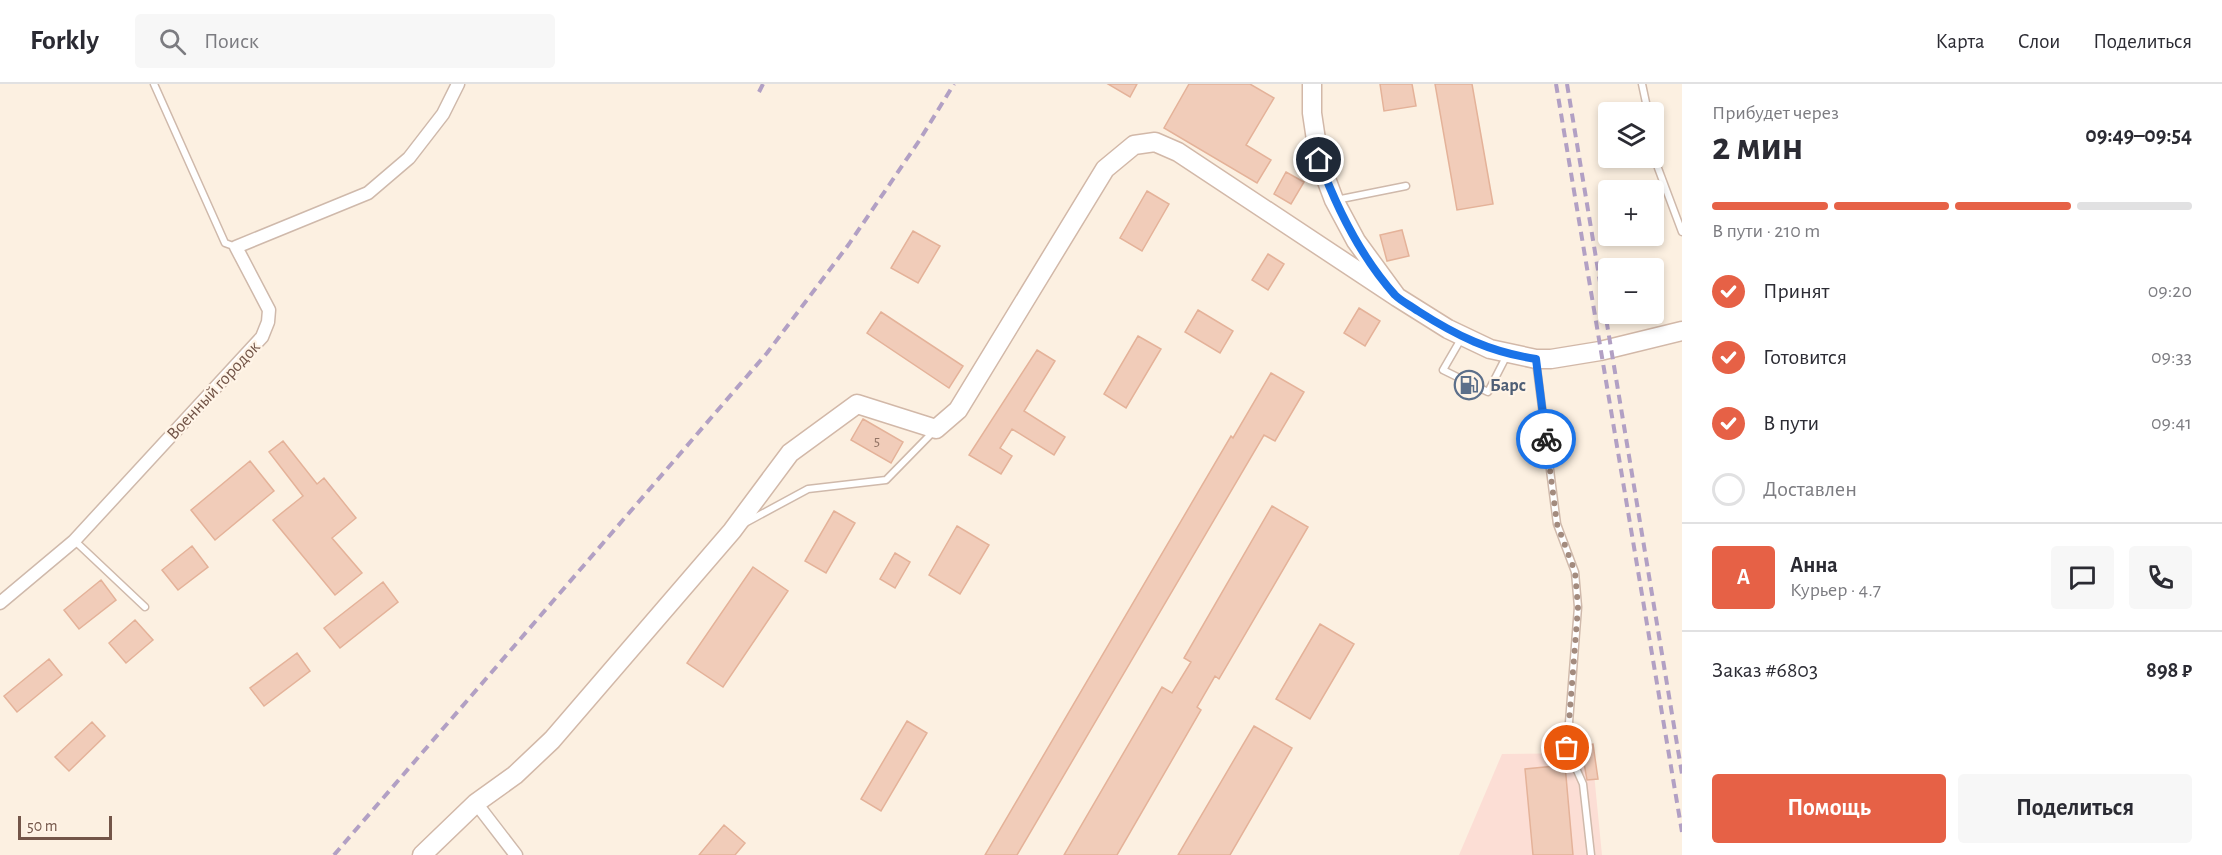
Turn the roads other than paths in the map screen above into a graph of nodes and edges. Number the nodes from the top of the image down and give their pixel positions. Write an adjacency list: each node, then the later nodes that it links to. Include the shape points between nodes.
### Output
1 (154, 84): 11 (lane, via 225,243)
2 (458, 84): 11 (street, via 443,114 409,158 368,194)
3 (1312, 84): 8 (street, via 1319,160)
4 (1642, 84): 5 (lane)
5 (1646, 102)
6 (1658, 168): 9 (lane)
7 (1406, 186): 8 (lane)
8 (1334, 200): 12 (street, via 1356,241)
9 (1680, 220): 10 (lane)
10 (1682, 232)
11 (236, 247): 19 (street, Военный городок, via 269,310 262,337)
12 (1397, 297): 14 (street); 17 (street, via 1178,152 1155,142 1134,145 1105,169 958,410)
13 (1682, 331): 16 (street, via 1611,348)
14 (1463, 336): 15 (street); 15 (lane, via 1443,370 1488,392)
15 (1508, 355): 16 (street)
16 (1536, 359): 25 (lane, via 1557,524 1575,572 1578,607 1567,748 1583,784)
17 (936, 429): 18 (lane, via 886,480 808,489); 18 (street, via 857,404 790,453)
18 (732, 531): 22 (street, via 552,740 515,776)
19 (74, 541): 20 (street, Военный городок); 21 (lane)
20 (0, 603)
21 (145, 607)
22 (476, 803): 23 (street); 24 (street)
23 (422, 855)
24 (516, 855)
25 (1591, 855)

